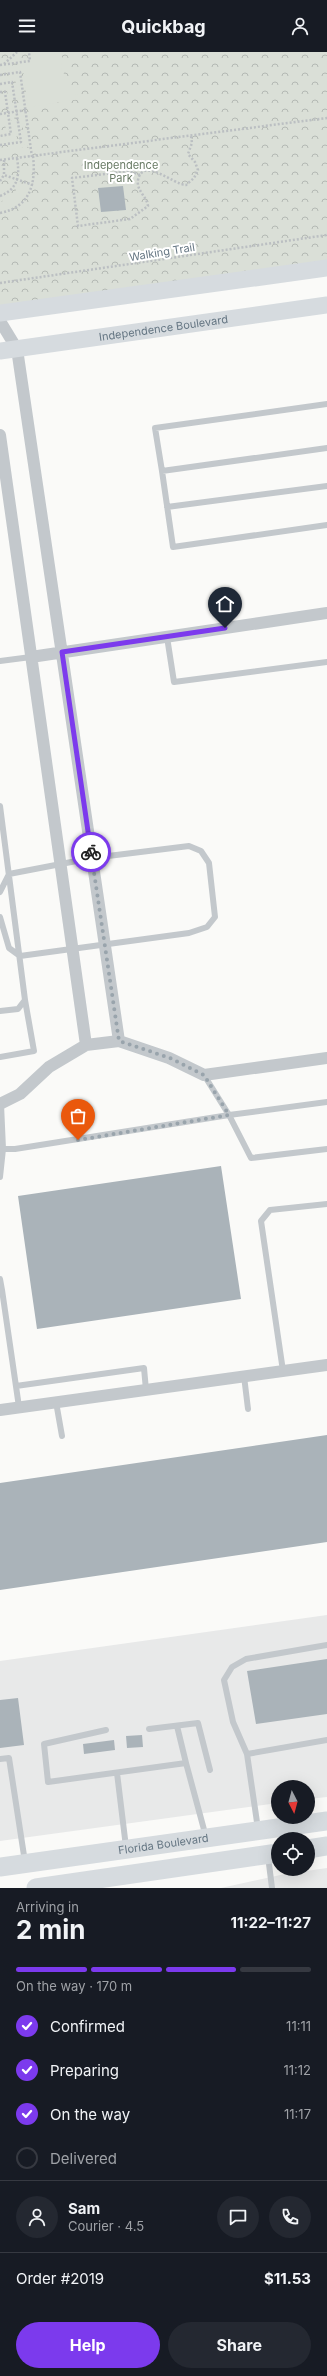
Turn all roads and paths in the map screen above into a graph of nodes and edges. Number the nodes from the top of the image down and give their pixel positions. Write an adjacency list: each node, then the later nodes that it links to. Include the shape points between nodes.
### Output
1 (17, 52): 3 (path)
2 (29, 52): 3 (path, via 30,61)
3 (1, 65)
4 (0, 75): 7 (path, via 20,72)
5 (0, 84): 8 (path, via 12,82)
6 (0, 92): 9 (path, via 5,92)
7 (26, 110): 8 (path); 15 (path)
8 (16, 111): 9 (path); 14 (path, via 21,142)
9 (8, 112): 10 (path); 12 (path, via 11,134)
10 (0, 114)
11 (327, 118): 13 (path)
12 (0, 136)
13 (191, 136): 15 (path); 19 (path, via 192,143 188,154 198,170 186,185 179,185 157,171 147,170)
14 (0, 145)
15 (32, 156): 16 (path); 22 (path, via 35,174)
16 (17, 158): 17 (path); 20 (path)
17 (2, 160): 18 (path)
18 (4, 175): 20 (path); 21 (path)
19 (140, 175): 19 (path, via 139,188 148,206 135,217 78,226 72,178 129,171)
20 (18, 180): 22 (path); 23 (path, via 10,191)
21 (0, 181)
22 (33, 185): 24 (path, via 28,196 19,205)
23 (0, 196)
24 (0, 213)
25 (327, 235): 27 (path, Walking Trail)
26 (327, 268): 29 (main road)
27 (0, 284)
28 (327, 305): 31 (main road, Independence Boulevard)
29 (0, 313)
30 (0, 320): 31 (street)
31 (17, 349): 32 (main road, Independence Boulevard); 42 (street)
32 (0, 352)
33 (327, 404): 36 (lane, via 155,428)
34 (0, 435): 43 (street)
35 (327, 448): 36 (lane)
36 (162, 471): 38 (lane)
37 (327, 486): 38 (lane)
38 (167, 507): 39 (lane, via 172,547)
39 (327, 525)
40 (327, 613): 41 (street)
41 (166, 636): 42 (street); 45 (lane, via 174,682)
42 (62, 652): 43 (street); 47 (street)
43 (31, 657): 44 (lane); 48 (street)
44 (0, 661)
45 (327, 662)
46 (0, 806): 49 (lane)
47 (92, 858): 48 (lane); 52 (street); 52 (lane, via 189,846 201,851 209,863 215,917 207,927 189,933)
48 (61, 864): 49 (lane); 53 (street)
49 (9, 874): 50 (lane); 54 (lane)
50 (0, 892)
51 (0, 917): 54 (lane, via 9,948)
52 (105, 944): 53 (lane); 57 (street)
53 (73, 950): 54 (lane); 58 (street)
54 (20, 956): 55 (lane)
55 (26, 1000): 56 (lane, via 18,1009); 59 (lane, via 34,1051)
56 (0, 1012)
57 (119, 1041): 58 (street); 61 (street, via 170,1058)
58 (86, 1045): 63 (street, via 49,1067 20,1094)
59 (0, 1057)
60 (327, 1058): 61 (street)
61 (204, 1075): 64 (lane)
62 (327, 1102): 64 (lane)
63 (0, 1104): 66 (lane)
64 (229, 1115): 65 (lane, via 251,1158); 66 (lane)
65 (327, 1148)
66 (2, 1149): 67 (lane)
67 (0, 1177)
68 (327, 1204): 72 (lane, via 270,1210 260,1221)
69 (0, 1279): 70 (lane)
70 (1, 1290): 74 (lane)
71 (327, 1365): 72 (street)
72 (283, 1371): 73 (street)
73 (244, 1376): 75 (street); 78 (lane)
74 (16, 1386): 75 (lane, via 144,1368); 77 (lane)
75 (146, 1390): 76 (street)
76 (56, 1402): 77 (street); 80 (lane)
77 (19, 1407): 79 (street)
78 (248, 1409)
79 (0, 1410)
80 (62, 1436)
81 (327, 1645): 86 (lane, via 246,1659 232,1667 224,1680 233,1722)
82 (177, 1726): 83 (lane); 88 (lane); 89 (lane, via 198,1723)
83 (149, 1729)
84 (106, 1730): 90 (lane, via 44,1744 48,1782)
85 (327, 1740): 86 (lane)
86 (247, 1754): 92 (lane)
87 (0, 1759): 99 (lane, via 9,1758)
88 (186, 1763): 90 (lane); 94 (lane)
89 (210, 1770)
90 (117, 1773): 97 (lane)
91 (327, 1821): 92 (main road, Florida Boulevard)
92 (258, 1831): 93 (main road, Florida Boulevard)
93 (234, 1834): 94 (main road, Florida Boulevard); 102 (main road, via 214,1848 148,1859 133,1865)
94 (206, 1838): 97 (main road, Florida Boulevard)
95 (327, 1846): 96 (main road)
96 (315, 1848)
97 (127, 1849): 99 (main road, Florida Boulevard)
98 (271, 1854): 102 (main road)
99 (25, 1863): 100 (main road, Florida Boulevard)
100 (0, 1867)
101 (272, 1876): 104 (lane)
102 (121, 1879): 103 (main road)
103 (36, 1888)
104 (272, 1888)

